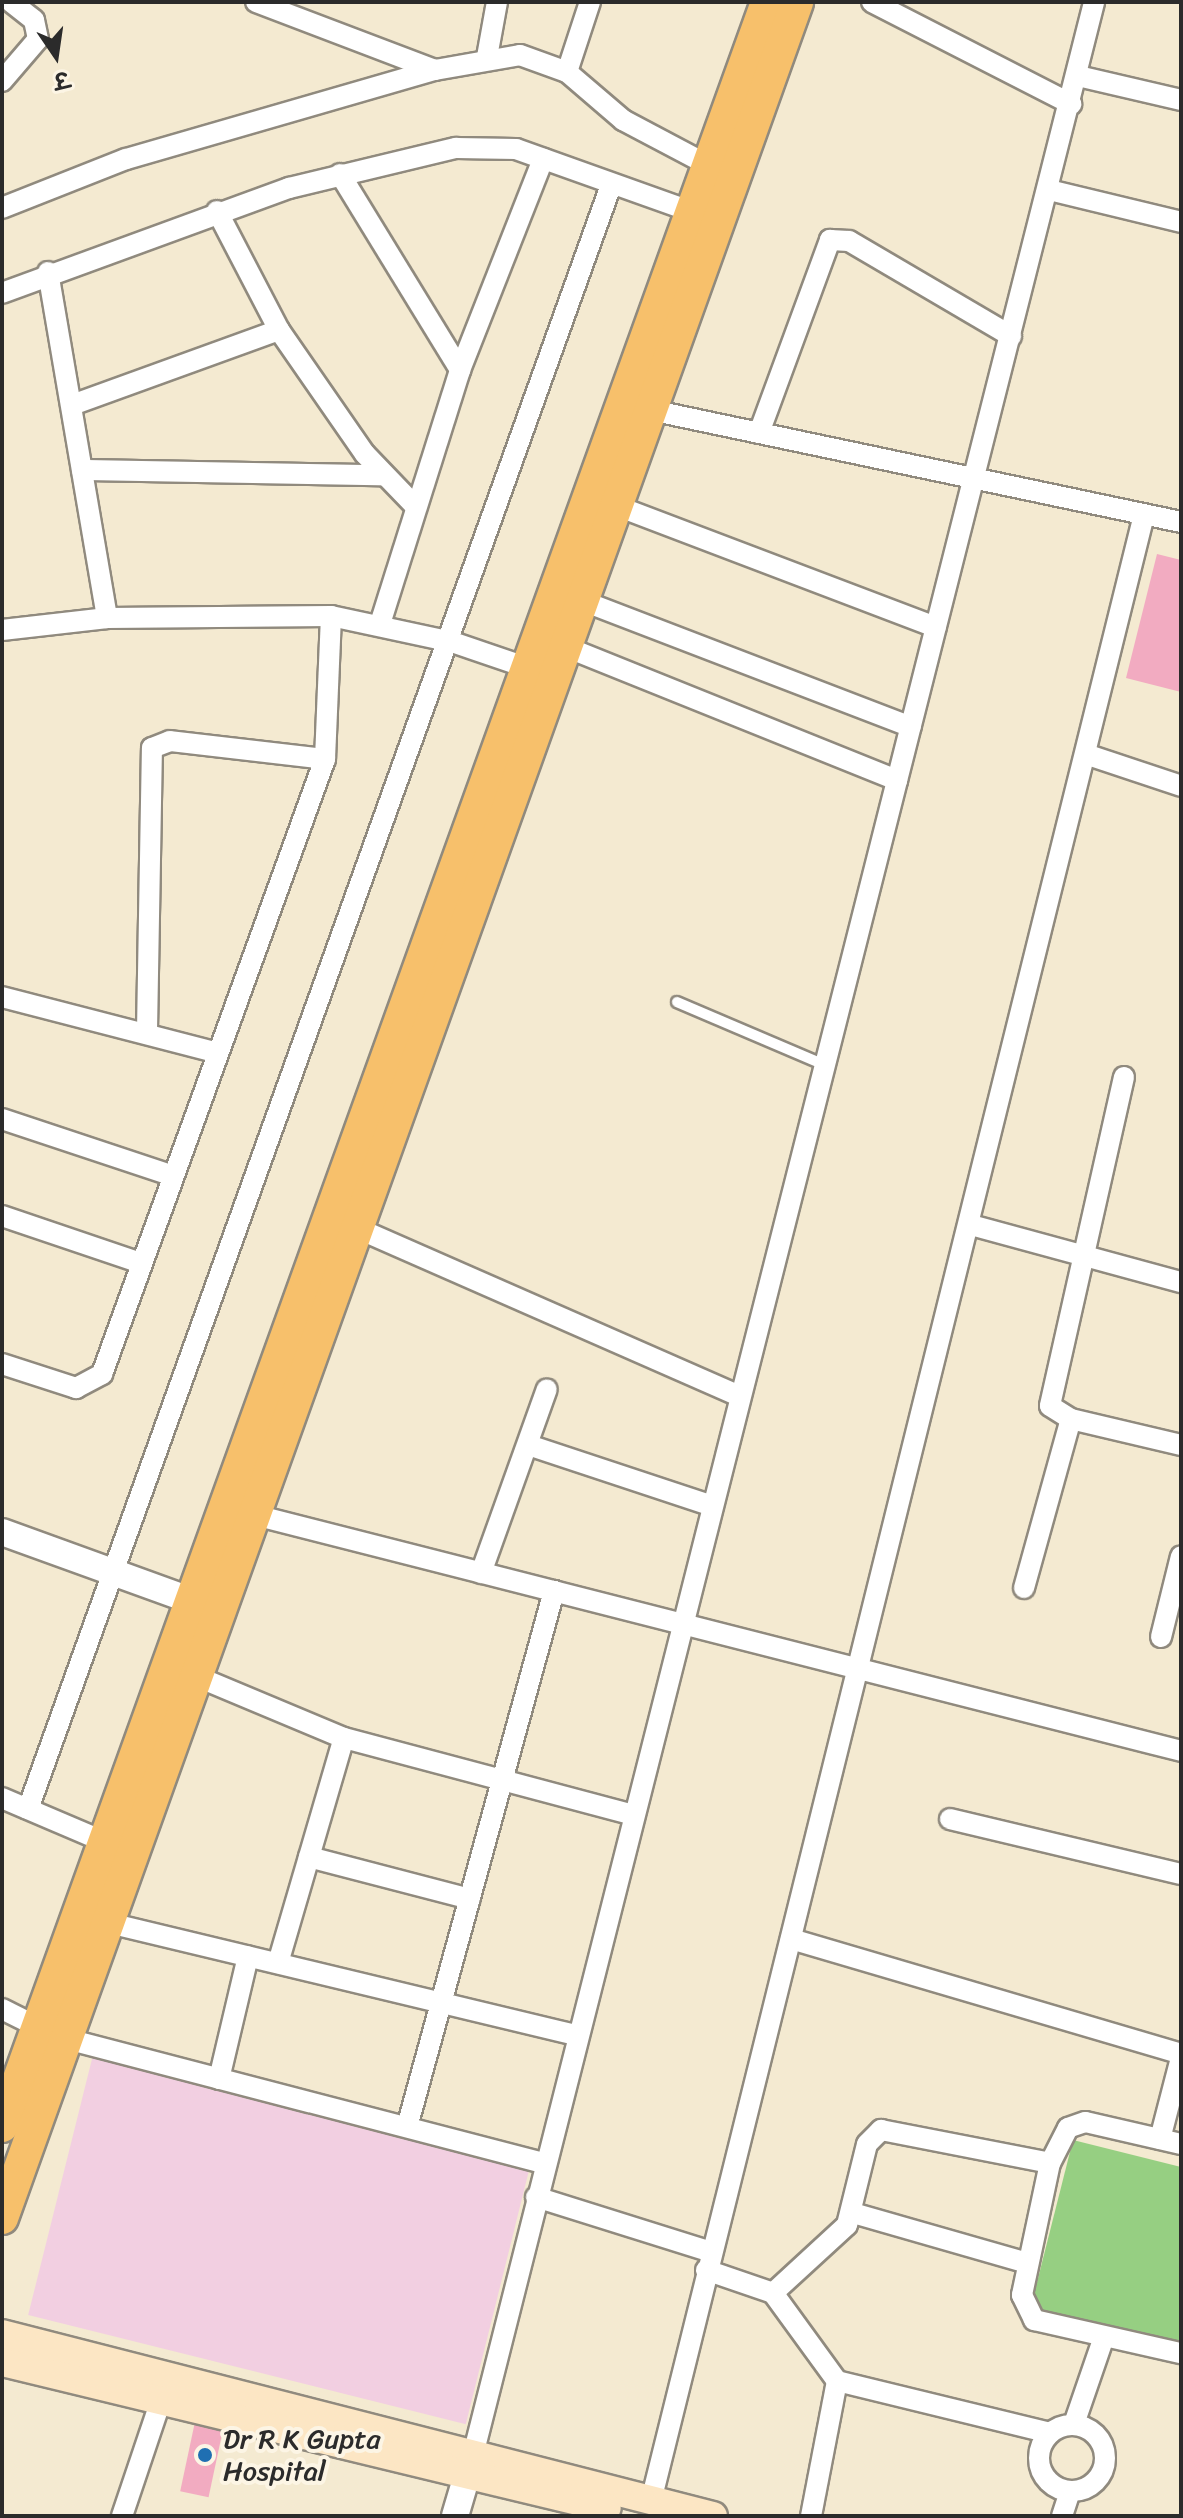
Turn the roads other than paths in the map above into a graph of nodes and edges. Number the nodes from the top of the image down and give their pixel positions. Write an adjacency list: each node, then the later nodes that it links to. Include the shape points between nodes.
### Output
1 (11, 2): 13 (street, via 34,20 38,39)
2 (256, 2): 10 (street)
3 (497, 2): 9 (street)
4 (590, 2): 11 (street)
5 (767, 2): 17 (main road)
6 (797, 2): 31 (main road)
7 (872, 2): 15 (street)
8 (1087, 5): 12 (street)
9 (487, 57): 10 (street); 11 (street, via 543,59)
10 (435, 70): 21 (street, via 126,159)
11 (567, 72): 17 (street, via 623,120)
12 (1078, 76): 14 (street); 15 (street)
13 (2, 81)
14 (1181, 100)
15 (1071, 104): 20 (street)
16 (543, 159): 18 (street, via 488,146); 19 (street); 29 (street)
17 (710, 166): 23 (main road)
18 (340, 174): 22 (street); 29 (street)
19 (610, 188): 23 (street); 46 (street)
20 (1049, 190): 24 (street); 28 (street)
21 (2, 208)
22 (217, 211): 25 (street); 27 (street)
23 (693, 212): 31 (main road)
24 (1181, 222)
25 (48, 272): 26 (street); 30 (street)
26 (2, 293)
27 (279, 330): 30 (street); 34 (street)
28 (1011, 336): 32 (street, via 849,241 830,240); 35 (street)
29 (460, 370): 36 (street)
30 (72, 405): 33 (street)
31 (638, 408): 32 (street); 37 (main road); 47 (main road)
32 (759, 433): 35 (street)
33 (82, 470): 34 (street); 42 (street)
34 (382, 475): 36 (street)
35 (976, 483): 38 (street); 44 (street)
36 (414, 505): 43 (street)
37 (617, 506): 40 (main road); 44 (street)
38 (1144, 515): 39 (street); 49 (street)
39 (1181, 522)
40 (583, 601): 47 (main road); 48 (street)
41 (331, 616): 42 (street); 43 (street); 50 (street)
42 (107, 618): 45 (street)
43 (380, 624): 46 (street)
44 (936, 627): 48 (street)
45 (2, 630)
46 (452, 642): 47 (street); 77 (street)
47 (551, 664): 51 (street); 63 (main road); 74 (main road)
48 (911, 727): 51 (street)
49 (1088, 755): 52 (street); 62 (street)
50 (325, 759): 55 (street, via 170,741 152,748); 56 (street)
51 (897, 780): 57 (street)
52 (1181, 786)
53 (2, 997): 55 (street)
54 (677, 1002): 57 (lane)
55 (147, 1031): 56 (street)
56 (218, 1053): 60 (street)
57 (825, 1065): 69 (street)
58 (1124, 1077): 64 (street)
59 (2, 1119): 60 (street)
60 (173, 1176): 65 (street)
61 (2, 1216): 65 (street)
62 (971, 1225): 64 (street); 84 (street)
63 (359, 1229): 69 (street); 74 (main road)
64 (1084, 1257): 66 (street); 70 (street, via 1051,1396 1058,1415)
65 (141, 1263): 67 (street, via 96,1383 76,1388)
66 (1181, 1282)
67 (2, 1364)
68 (547, 1389): 71 (street)
69 (740, 1396): 73 (street)
70 (1071, 1419): 72 (street); 79 (street)
71 (528, 1445): 73 (street); 78 (street)
72 (1181, 1445)
73 (712, 1506): 82 (street)
74 (242, 1511): 78 (street); 81 (main road)
75 (2, 1532): 77 (street)
76 (1181, 1556): 83 (street)
77 (116, 1573): 81 (street); 90 (street)
78 (481, 1573): 80 (street)
79 (1024, 1588)
80 (554, 1591): 82 (street); 88 (street)
81 (207, 1606): 85 (main road); 93 (main road)
82 (682, 1623): 84 (street); 91 (street)
83 (1161, 1637)
84 (861, 1669): 87 (street); 98 (street)
85 (198, 1677): 86 (street); 93 (main road)
86 (344, 1738): 88 (street); 94 (street)
87 (1181, 1751)
88 (502, 1780): 91 (street); 96 (street)
89 (2, 1798): 90 (street)
90 (28, 1809): 93 (street)
91 (633, 1815): 104 (street)
92 (950, 1819): 95 (street)
93 (121, 1847): 97 (main road); 103 (main road)
94 (309, 1857): 96 (street); 100 (street)
95 (1181, 1874)
96 (470, 1899): 101 (street)
97 (109, 1923): 99 (street); 103 (main road)
98 (791, 1939): 105 (street); 116 (street)
99 (248, 1956): 100 (street); 106 (street)
100 (278, 1963): 101 (street)
101 (441, 2003): 104 (street); 108 (street)
102 (2, 2009): 103 (street)
103 (53, 2033): 106 (street); 107 (main road); 115 (main road)
104 (577, 2035): 111 (street)
105 (1181, 2056): 109 (street)
106 (219, 2079): 108 (street)
107 (2, 2126)
108 (407, 2127): 111 (street)
109 (1160, 2139): 110 (street); 112 (street, via 1076,2124)
110 (1181, 2144)
111 (544, 2163): 113 (street)
112 (1050, 2163): 114 (street, via 881,2130 867,2144); 117 (street)
113 (536, 2197): 116 (street); 127 (street)
114 (853, 2213): 117 (street); 118 (street)
115 (2, 2218)
116 (708, 2261): 118 (street); 129 (street)
117 (1027, 2263): 120 (street, via 1022,2295 1034,2320)
118 (773, 2293): 123 (street)
119 (2, 2334): 127 (main road)
120 (1103, 2340): 121 (street); 125 (street)
121 (1181, 2353)
122 (2, 2362): 124 (main road)
123 (837, 2381): 126 (street); 133 (street)
124 (161, 2400): 127 (main road); 130 (street)
125 (1074, 2424): 126 (street); 128 (street, via 1097,2436 1106,2460 1094,2483)
126 (1050, 2433): 128 (street, via 1040,2469)
127 (471, 2461): 129 (main road); 131 (street)
128 (1070, 2492): 134 (street)
129 (643, 2508): 132 (main road)
130 (122, 2516)
131 (455, 2516)
132 (713, 2516)
133 (811, 2516)
134 (1062, 2516)

